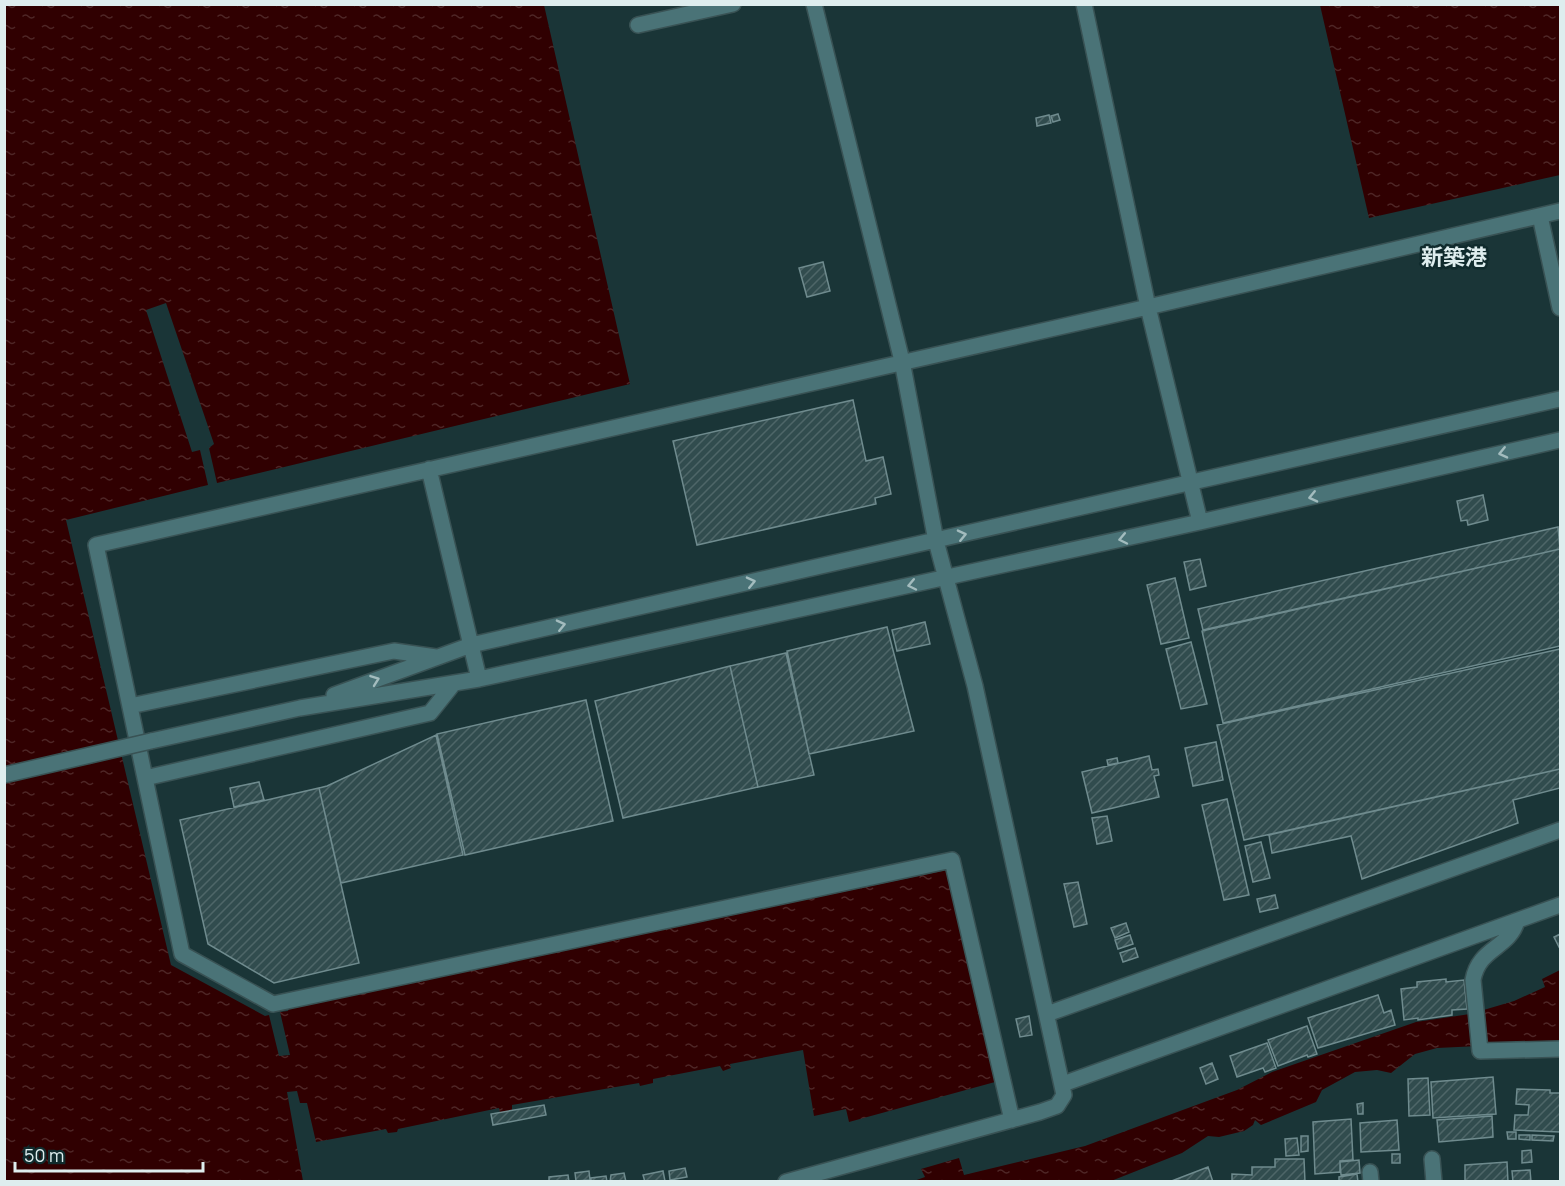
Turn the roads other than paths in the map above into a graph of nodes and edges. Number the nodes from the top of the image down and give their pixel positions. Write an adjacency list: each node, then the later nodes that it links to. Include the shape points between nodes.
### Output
1 (733, 4): 4 (street)
2 (813, 4): 9 (street)
3 (1084, 4): 7 (street)
4 (639, 26)
5 (1560, 211): 6 (street)
6 (1540, 216): 7 (street); 8 (street)
7 (1148, 307): 9 (street); 13 (street)
8 (1560, 308)
9 (902, 362): 12 (street); 15 (street)
10 (1560, 399): 13 (street)
11 (1560, 440): 14 (street, one-way to 14)
12 (429, 469): 17 (street); 21 (street, via 96,545)
13 (1190, 483): 14 (street); 15 (street, one-way to 13)
14 (1200, 522): 16 (street, one-way to 16)
15 (936, 541): 16 (street); 17 (street, one-way to 15)
16 (946, 578): 19 (street, one-way to 19); 28 (street, via 975,686)
17 (471, 645): 18 (street); 19 (street)
18 (437, 657): 21 (street, via 394,651); 22 (street, one-way to 18)
19 (479, 679): 20 (street)
20 (454, 683): 22 (street); 24 (street, via 430,713)
21 (130, 706): 24 (street)
22 (300, 708): 23 (street, bridge)
23 (4, 775)
24 (145, 778): 31 (street, via 182,954 273,1004 952,860)
25 (1560, 830): 28 (street)
26 (1560, 905): 27 (street)
27 (1517, 921): 29 (street, via 1513,934 1483,957 1475,970 1479,1049); 30 (street)
28 (1047, 1014): 30 (street)
29 (1560, 1049)
30 (1063, 1084): 31 (street, via 1064,1095 1057,1106)
31 (1012, 1120): 33 (street)
32 (1432, 1159): 34 (street)
33 (786, 1182)
34 (1434, 1182)

